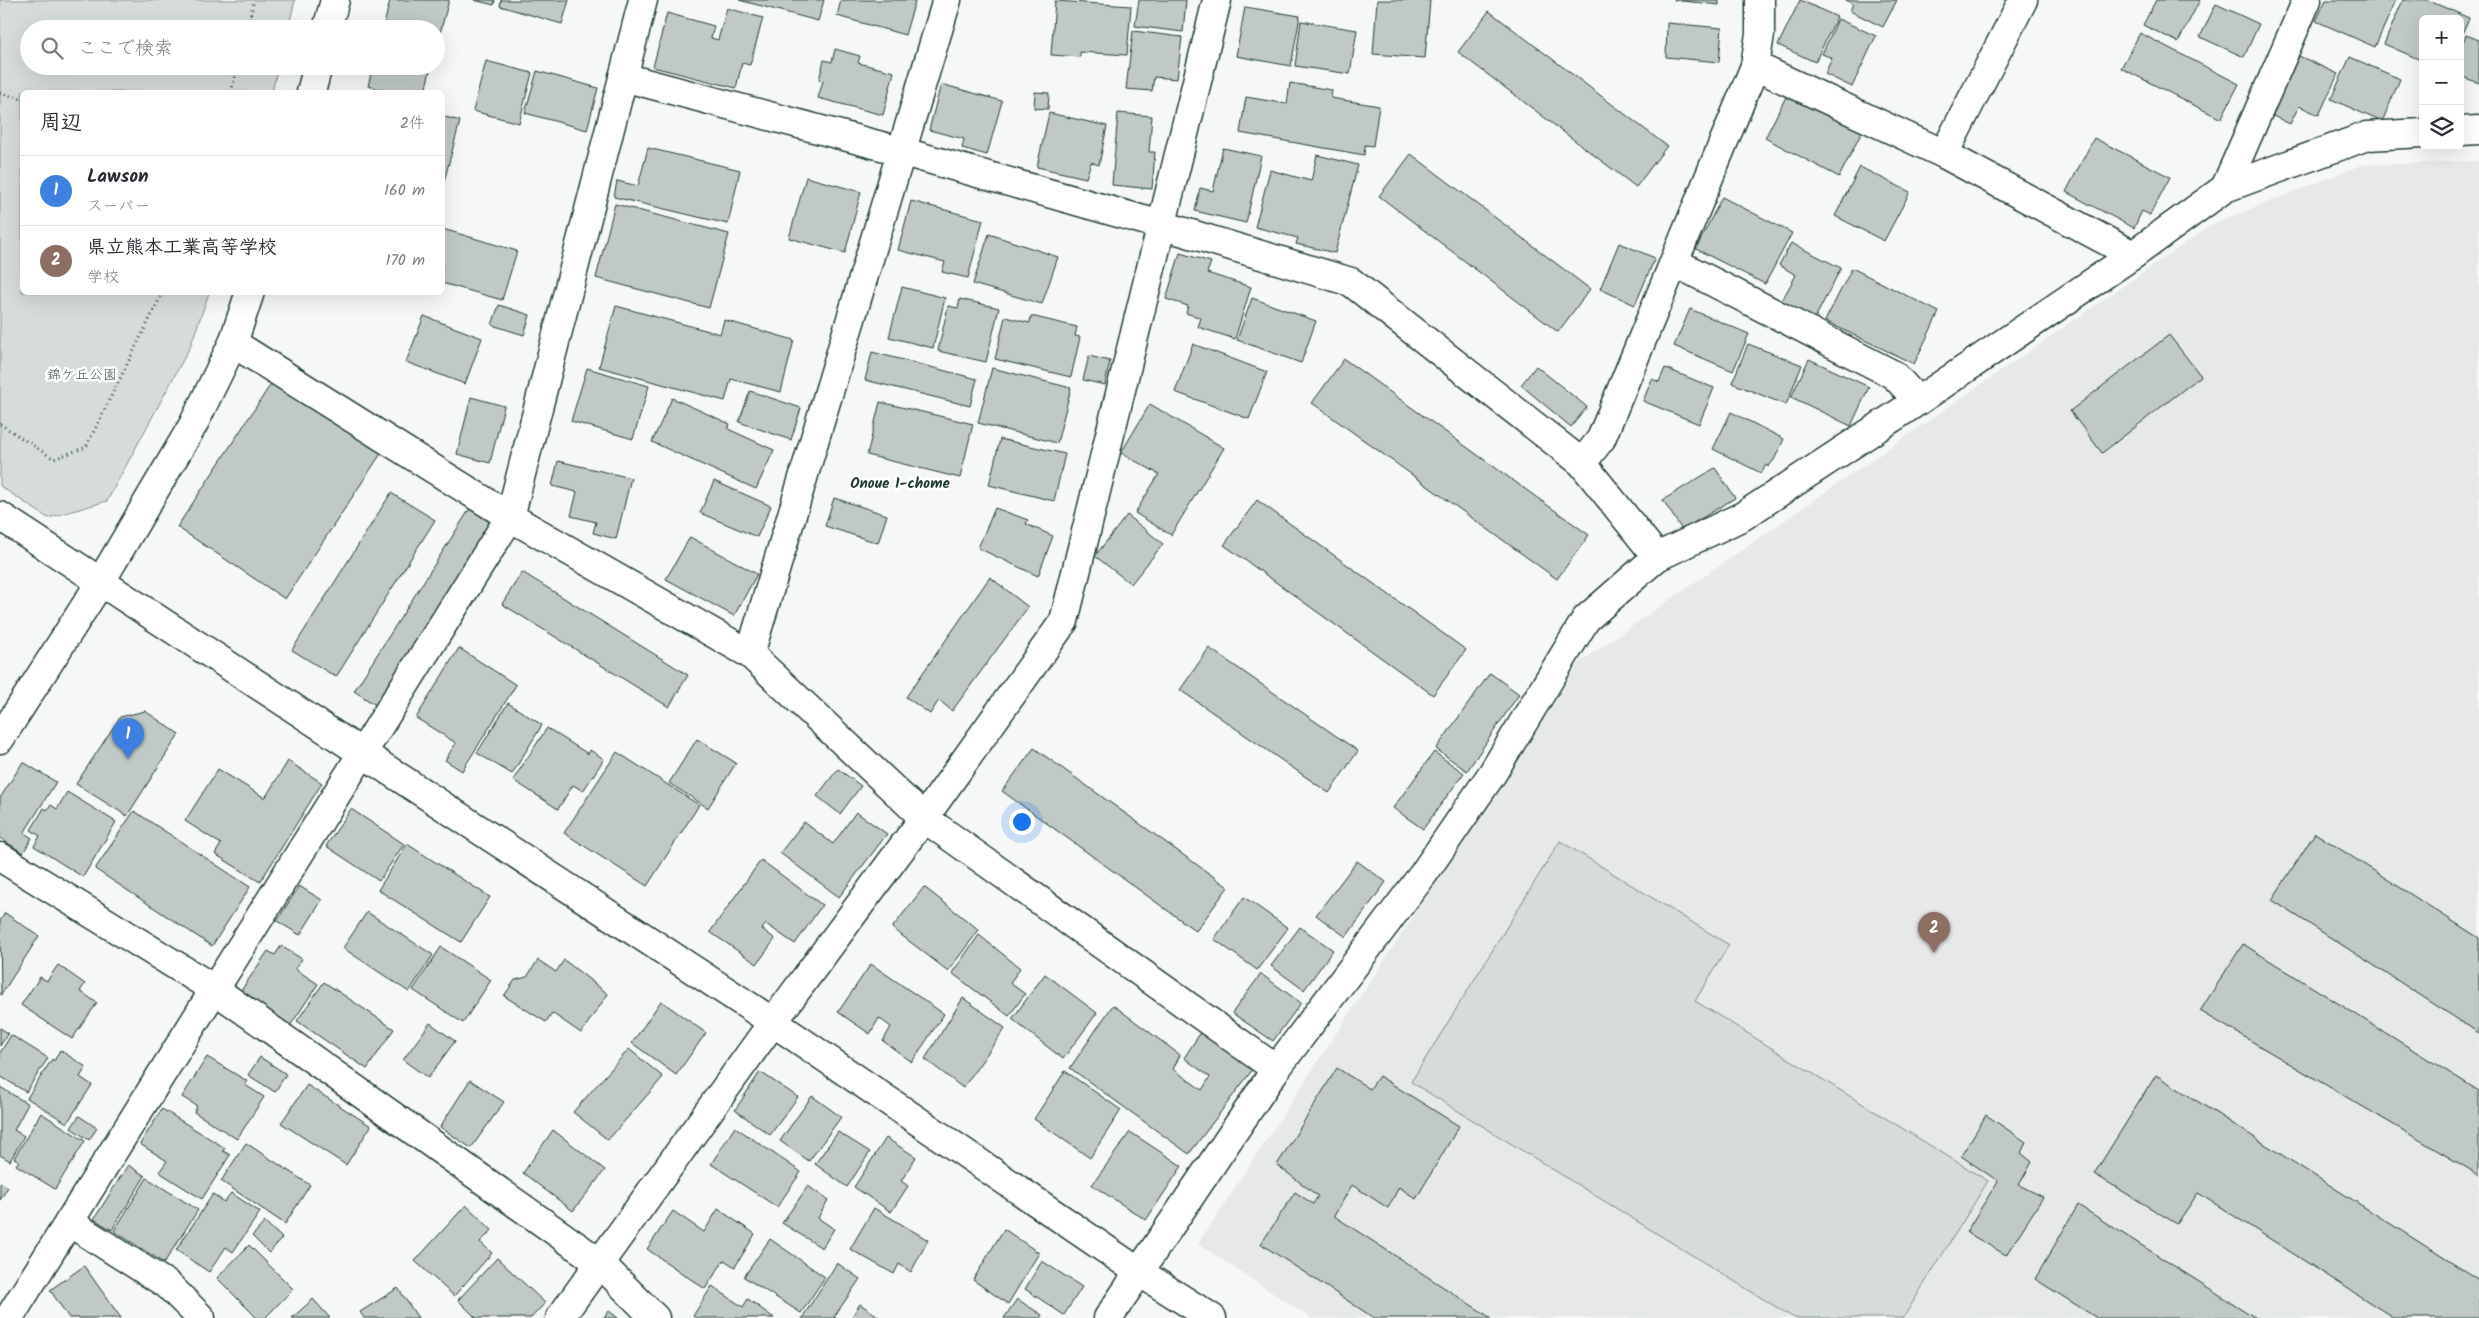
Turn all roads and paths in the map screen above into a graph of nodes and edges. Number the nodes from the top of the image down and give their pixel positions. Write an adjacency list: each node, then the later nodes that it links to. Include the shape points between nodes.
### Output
1 (254, 0): 10 (path)
2 (335, 0): 11 (street)
3 (643, 0): 16 (street)
4 (948, 0): 24 (street)
5 (1217, 0): 27 (street)
6 (1760, 0): 12 (street)
7 (1778, 0): 12 (street)
8 (2023, 0): 25 (street)
9 (2307, 0): 26 (street)
10 (249, 20)
11 (329, 20)
12 (1760, 34): 13 (street)
13 (1755, 66): 25 (street); 29 (street)
14 (236, 75): 17 (path)
15 (316, 75): 18 (street)
16 (624, 77): 24 (street); 37 (street)
17 (232, 90)
18 (312, 90)
19 (0, 93): 20 (path)
20 (20, 98)
21 (2479, 130): 22 (street)
22 (2464, 131)
23 (2419, 133): 26 (street, via 2367,136)
24 (900, 151): 27 (street); 40 (street)
25 (1944, 154): 28 (street)
26 (2225, 188): 28 (street)
27 (1162, 225): 35 (street, via 1351,282); 43 (street, via 1064,620)
28 (2133, 254): 33 (street)
29 (1674, 262): 33 (street, via 1894,375); 35 (street, via 1601,439)
30 (162, 295): 34 (path, via 86,447 54,459)
31 (249, 295): 32 (street)
32 (233, 343): 37 (street); 39 (street, via 193,425)
33 (1918, 401): 38 (street, via 1743,516)
34 (0, 424)
35 (1582, 463): 38 (street)
36 (0, 516): 39 (street)
37 (510, 517): 40 (street); 42 (street)
38 (1657, 557): 47 (street, via 1586,619 1492,774 1424,873)
39 (100, 583): 41 (street); 42 (street)
40 (750, 654): 43 (street)
41 (0, 739)
42 (363, 753): 45 (street); 46 (street)
43 (924, 818): 46 (street); 47 (street)
44 (0, 857): 45 (street)
45 (214, 989): 48 (street); 49 (street)
46 (773, 1022): 49 (street); 50 (street)
47 (1276, 1070): 50 (street)
48 (69, 1222): 51 (street); 52 (street, via 168,1285)
49 (600, 1263): 53 (street); 54 (street)
50 (1139, 1272): 55 (street); 56 (street)
51 (9, 1318)
52 (202, 1318)
53 (560, 1318)
54 (655, 1318)
55 (1108, 1318)
56 (1212, 1318)

